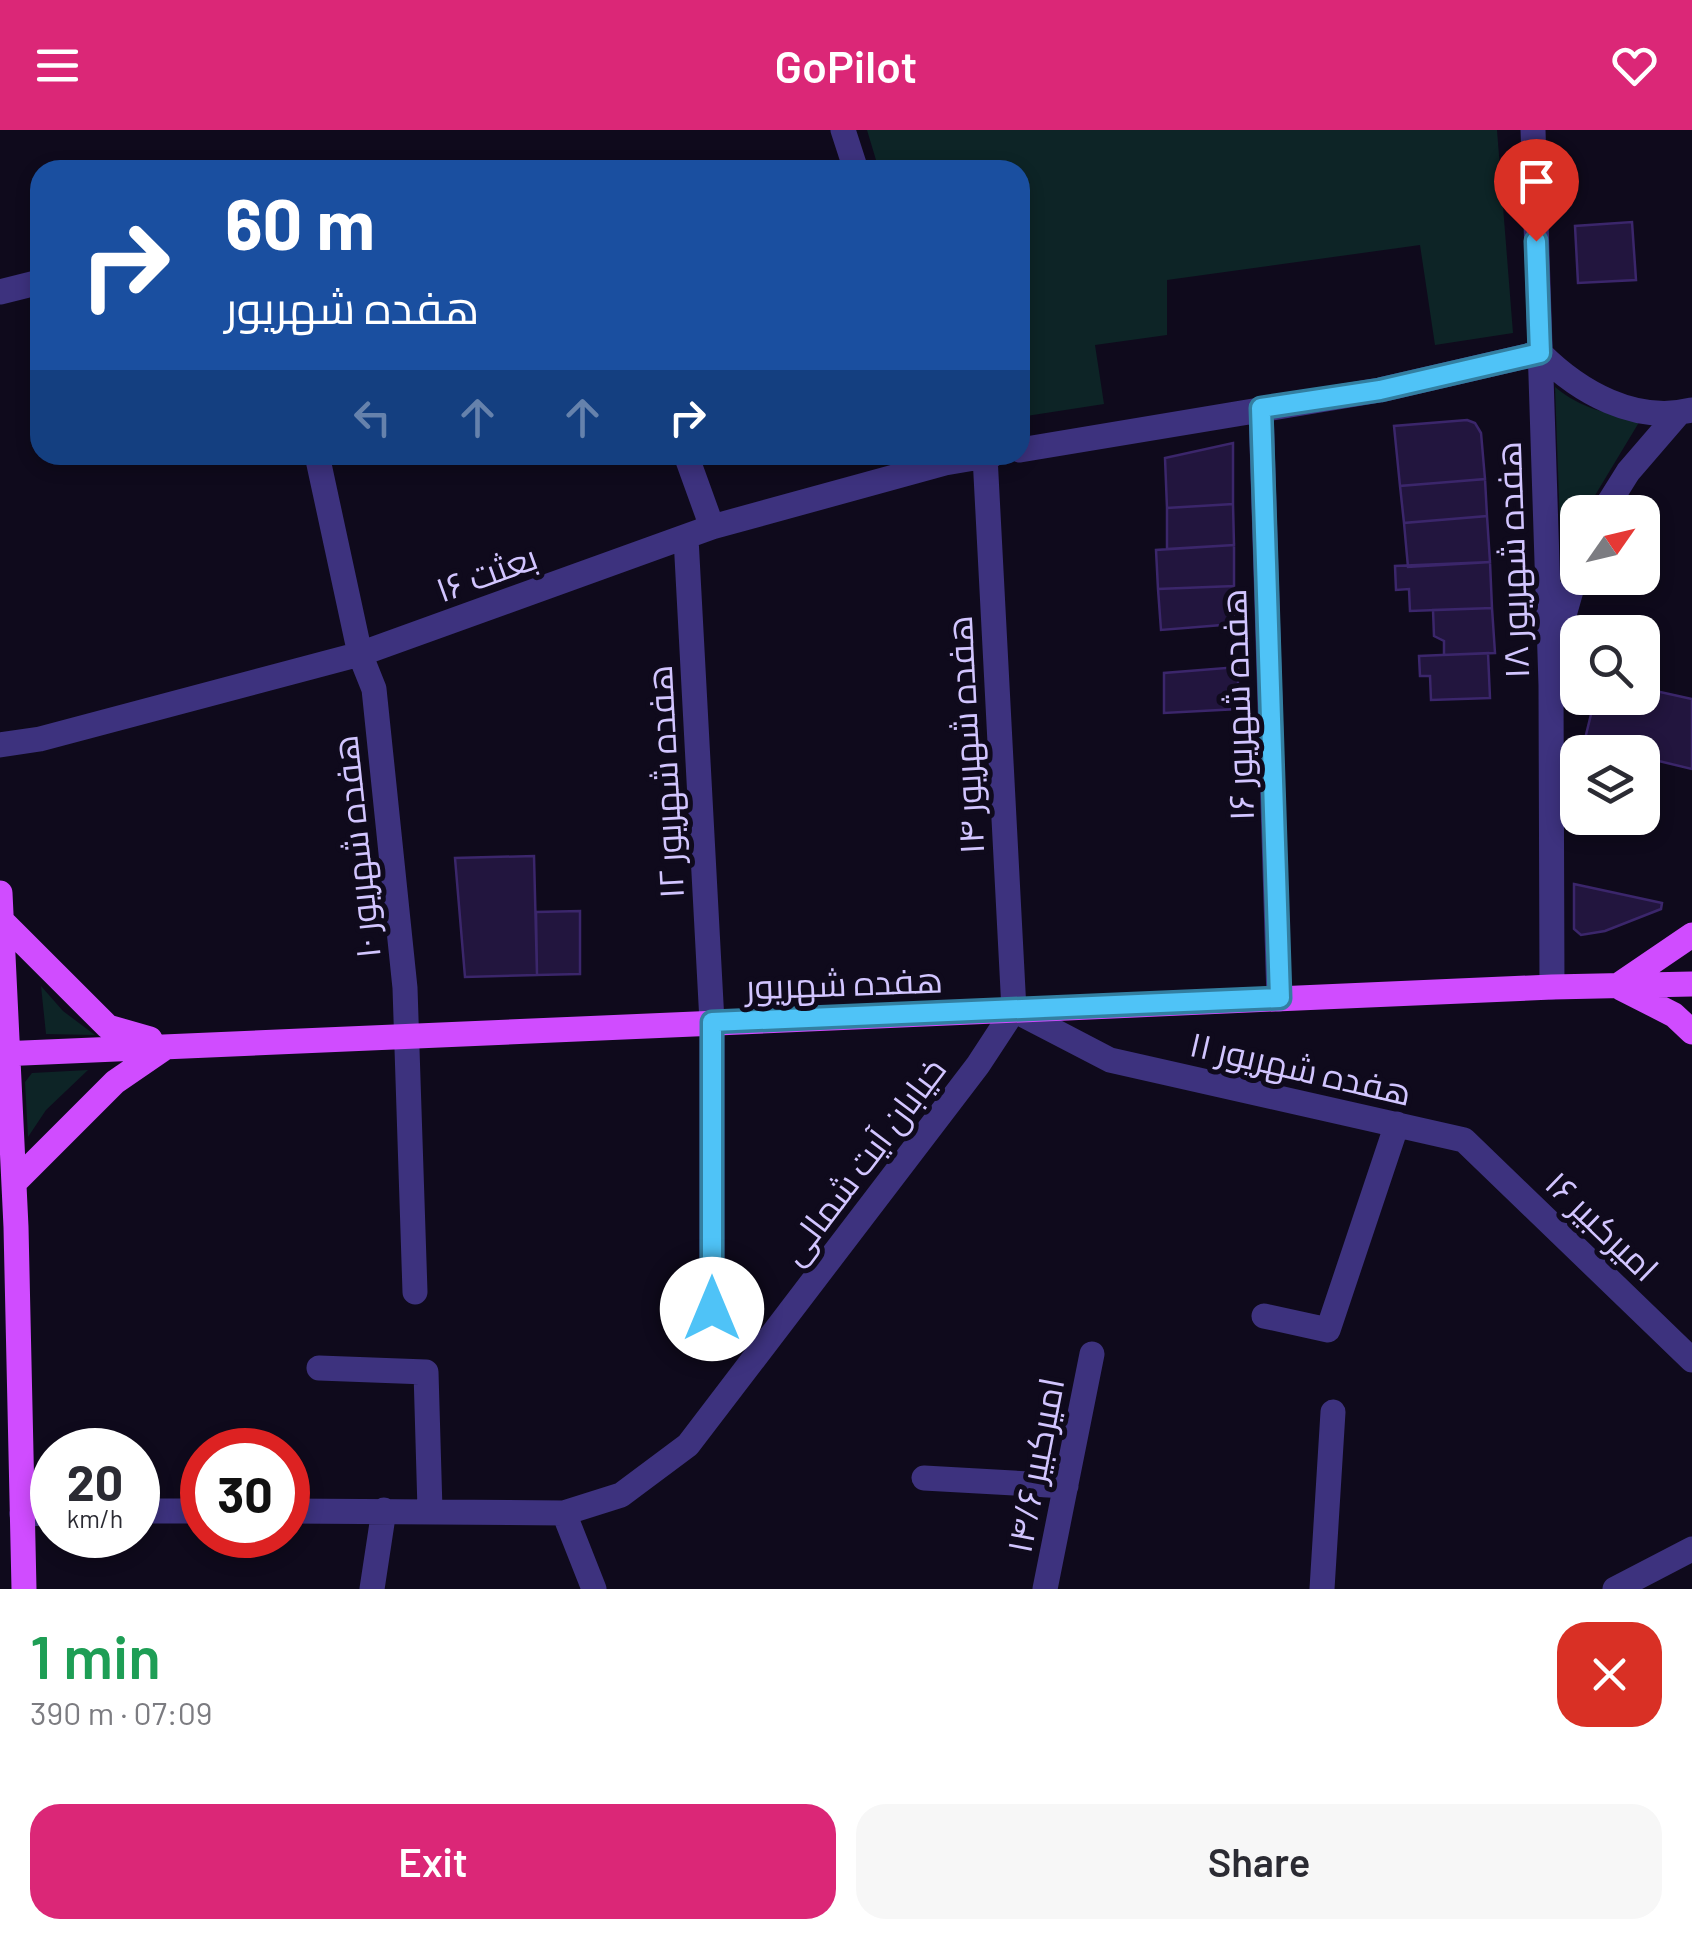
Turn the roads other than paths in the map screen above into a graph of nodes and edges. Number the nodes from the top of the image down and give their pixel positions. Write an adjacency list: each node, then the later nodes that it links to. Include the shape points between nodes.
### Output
1 (844, 130): 3 (street)
2 (1533, 130): 6 (street, هفده شهریور ۱۸)
3 (853, 160)
4 (30, 284): 5 (street)
5 (0, 292)
6 (1540, 353): 7 (street, via 1380,390); 8 (street, via 1602,399 1652,412); 19 (street, هفده شهریور ۱۸)
7 (1261, 408): 9 (street); 27 (street, هفده شهریور ۱۶)
8 (1685, 412): 14 (street)
9 (1030, 448)
10 (320, 465): 18 (street, هفده شهریور ۱۰)
11 (690, 465): 15 (street)
12 (923, 465): 15 (street, بعثت ۱۶)
13 (984, 465): 28 (street, هفده شهریور ۱۴)
14 (1614, 495)
15 (712, 526): 16 (street, بعثت ۱۶)
16 (686, 538): 18 (street, بعثت ۱۶); 29 (street, هفده شهریور ۱۲)
17 (1568, 595): 19 (street)
18 (360, 654): 20 (street, بعثت ۱۶); 32 (street, هفده شهریور ۱۰, via 374,689)
19 (1550, 685): 26 (street, هفده شهریور ۱۸)
20 (0, 745)
21 (0, 894): 22 (main road)
22 (2, 921): 30 (main road); 33 (main road, via 108,1027)
23 (1692, 935): 25 (main road)
24 (1692, 984): 25 (main road, هفده شهریور)
25 (1617, 986): 26 (main road, هفده شهریور); 31 (main road, via 1674,1015)
26 (1552, 987): 27 (main road, هفده شهریور)
27 (1280, 998): 28 (main road, هفده شهریور)
28 (1014, 1010): 29 (main road, هفده شهریور); 35 (street, هفده شهریور ۱۱, via 1110,1060); 51 (street, خیابان آیت شمالی, via 688,1445 621,1494)
29 (712, 1022): 32 (main road, هفده شهریور); 40 (street, هفده شهریور ۱۲)
30 (4, 1027): 34 (main road)
31 (1692, 1032)
32 (407, 1034): 33 (main road, هفده شهریور); 39 (street, هفده شهریور ۱۰)
33 (170, 1045): 34 (main road, هفده شهریور); 37 (main road, via 115,1082)
34 (4, 1054): 37 (main road)
35 (1397, 1124): 36 (street, هفده شهریور ۱۱); 41 (street, via 1328,1330)
36 (1464, 1140): 43 (street, امیرکبیر ۱۶)
37 (14, 1182): 38 (main road)
38 (8, 1227): 53 (main road)
39 (415, 1292)
40 (712, 1309)
41 (1264, 1316)
42 (1092, 1354): 47 (street, امیرکبیر ۱۴/۶)
43 (1692, 1360)
44 (319, 1368): 49 (street, via 426,1372)
45 (1333, 1412): 59 (street)
46 (924, 1478): 47 (street)
47 (1066, 1486): 58 (street, امیرکبیر ۱۴/۶)
48 (384, 1510): 49 (street, خیابان آیت شمالی); 50 (street, خیابان آیت شمالی); 56 (street)
49 (430, 1510): 51 (street, خیابان آیت شمالی)
50 (310, 1511)
51 (564, 1512): 57 (street)
52 (30, 1513): 53 (street)
53 (22, 1514): 55 (main road)
54 (1692, 1549): 60 (street)
55 (24, 1589)
56 (372, 1589)
57 (594, 1589)
58 (1046, 1589)
59 (1322, 1589)
60 (1615, 1589)

